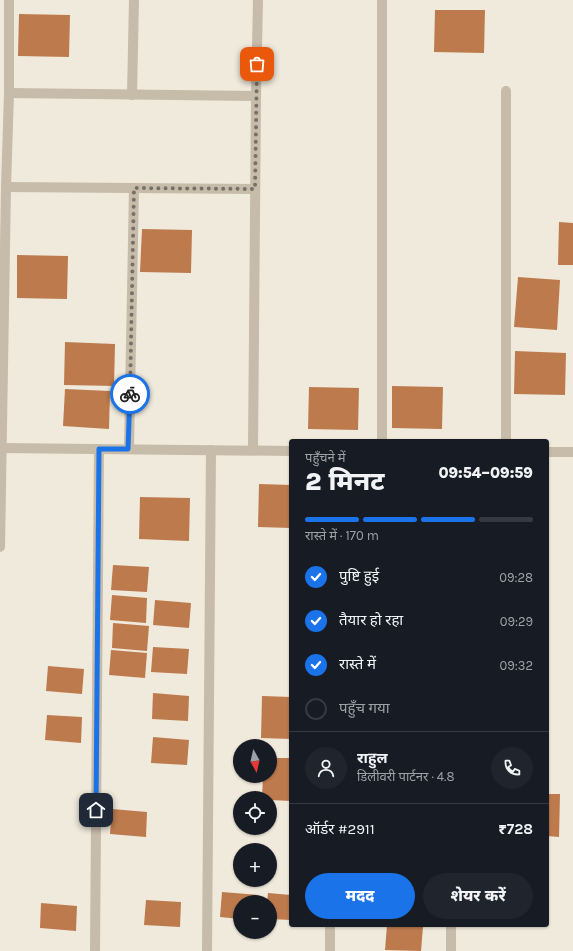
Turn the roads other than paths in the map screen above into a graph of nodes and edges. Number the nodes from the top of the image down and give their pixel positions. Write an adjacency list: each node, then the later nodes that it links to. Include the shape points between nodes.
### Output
1 (9, 0): 6 (street)
2 (134, 0): 7 (street)
3 (258, 0): 8 (street)
4 (382, 0): 12 (street)
5 (506, 92): 13 (street)
6 (10, 93): 7 (street); 9 (street)
7 (132, 95): 8 (street)
8 (256, 96): 11 (street)
9 (6, 187): 10 (street); 14 (street)
10 (134, 188): 11 (street); 16 (street)
11 (255, 189): 18 (street)
12 (382, 439)
13 (506, 439)
14 (1, 448): 15 (street); 22 (street)
15 (99, 449): 16 (street); 25 (street)
16 (128, 449): 17 (street)
17 (211, 450): 18 (street); 26 (street)
18 (253, 450): 19 (street)
19 (289, 451)
20 (549, 452): 21 (street)
21 (573, 452)
22 (0, 547)
23 (330, 927): 27 (street)
24 (451, 927): 28 (street)
25 (95, 951)
26 (207, 951)
27 (330, 951)
28 (451, 951)

